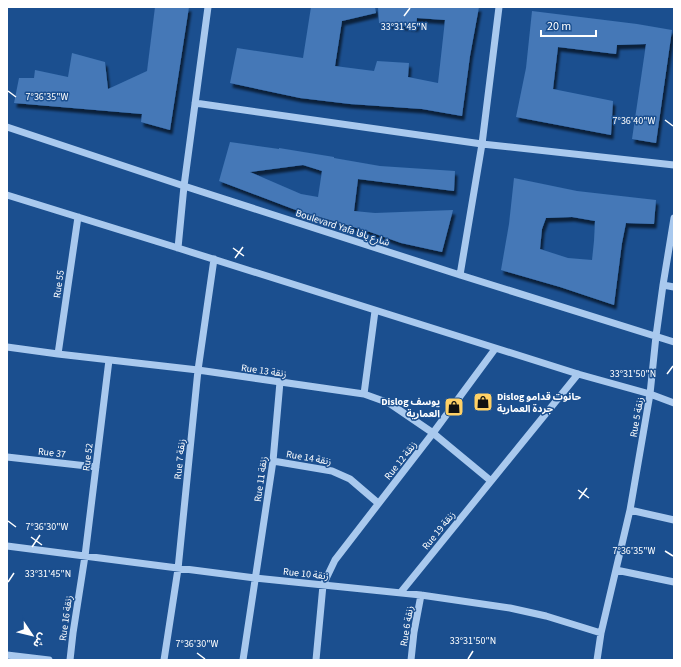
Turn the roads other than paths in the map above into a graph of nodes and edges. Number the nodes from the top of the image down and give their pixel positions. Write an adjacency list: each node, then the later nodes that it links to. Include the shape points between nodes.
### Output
1 (208, 7): 3 (street)
2 (499, 7): 5 (street)
3 (195, 103): 5 (street); 7 (street)
4 (7, 128): 7 (street, Boulevard Yafa شارع يافا)
5 (482, 144): 6 (street); 13 (street)
6 (674, 165)
7 (184, 186): 11 (street); 13 (street, Boulevard Yafa شارع يافا)
8 (7, 195): 9 (street)
9 (78, 217): 11 (street); 21 (street, Rue 55)
10 (674, 218): 14 (street, Rue 5 زنقة)
11 (178, 248): 12 (street)
12 (214, 259): 16 (street); 23 (street, Rue 7 زنقة)
13 (460, 275): 17 (street, Boulevard Yafa شارع يافا)
14 (663, 285): 15 (street); 17 (street, Rue 5 زنقة)
15 (674, 287)
16 (375, 311): 20 (street); 26 (street)
17 (656, 336): 18 (street, Boulevard Yafa شارع يافا); 27 (street, Rue 5 زنقة)
18 (674, 342)
19 (7, 347): 21 (street, Rue 13 زنقة)
20 (495, 349): 24 (street); 29 (street, Rue 12 زنقة)
21 (58, 354): 22 (street, Rue 13 زنقة)
22 (109, 360): 23 (street, Rue 13 زنقة); 32 (street, Rue 52)
23 (198, 370): 25 (street, Rue 13 زنقة); 39 (street, Rue 7 زنقة)
24 (578, 374): 27 (street); 33 (street, Rue 19 زنقة)
25 (280, 382): 26 (street, Rue 13 زنقة); 31 (street, Rue 11 زنقة)
26 (364, 394): 29 (street, Rue 13 زنقة, via 389,403)
27 (650, 394): 28 (street); 35 (street, Rue 5 زنقة)
28 (674, 403)
29 (433, 433): 33 (street, Rue 13 زنقة); 34 (street, Rue 12 زنقة)
30 (7, 457): 32 (street, Rue 37)
31 (273, 461): 34 (street, Rue 14 زنقة, via 332,471 350,479); 41 (street, Rue 11 زنقة)
32 (96, 467): 38 (street, Rue 52)
33 (491, 481): 44 (street, Rue 19 زنقة)
34 (378, 503): 43 (street, Rue 12 زنقة, via 336,560)
35 (630, 510): 36 (street); 40 (street, Rue 5 زنقة)
36 (674, 520)
37 (7, 546): 38 (street, Rue 10 زنقة)
38 (85, 556): 39 (street, Rue 10 زنقة); 49 (street, Rue 16 زنقة)
39 (178, 568): 41 (street, Rue 10 زنقة); 50 (street, Rue 7 زنقة)
40 (616, 570): 42 (street); 46 (street, Rue 5 زنقة)
41 (255, 578): 43 (street, Rue 10 زنقة); 51 (street, Rue 11 زنقة)
42 (674, 582)
43 (323, 585): 44 (street, Rue 10 زنقة); 52 (street)
44 (401, 592): 45 (street, Rue 10 زنقة)
45 (421, 595): 46 (street, Rue 10 زنقة, via 517,610); 53 (street, Rue 6 زنقة)
46 (601, 632): 54 (street, Rue 5 زنقة)
47 (7, 655): 48 (street)
48 (49, 660)
49 (70, 660)
50 (164, 660)
51 (243, 660)
52 (316, 660)
53 (411, 660)
54 (597, 660)

